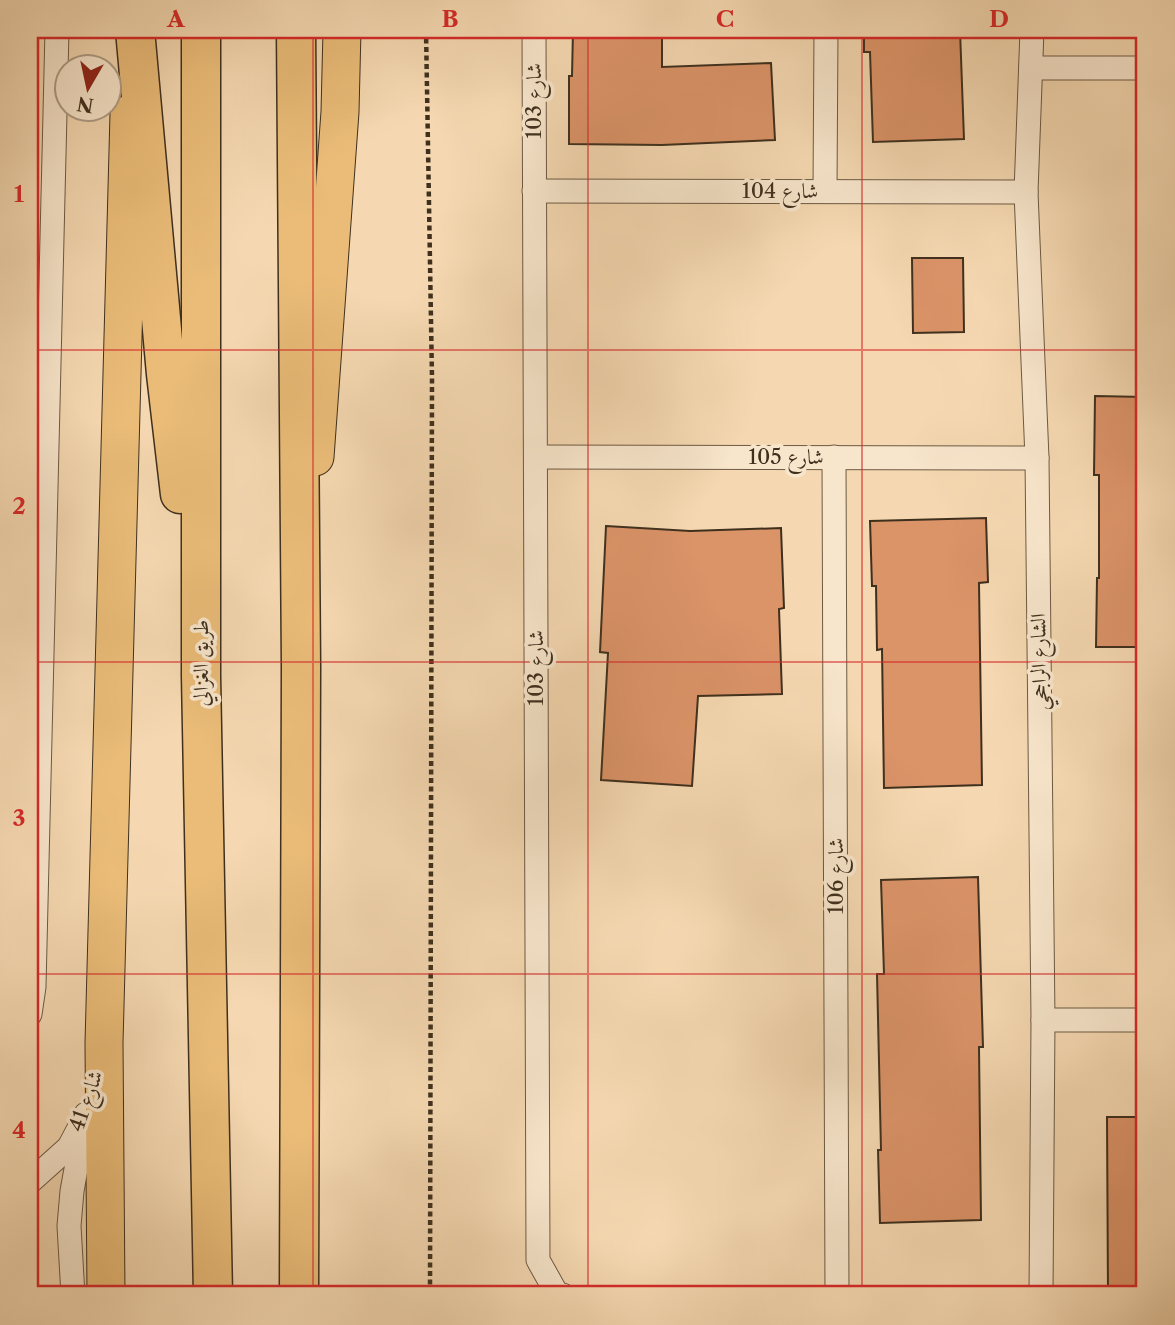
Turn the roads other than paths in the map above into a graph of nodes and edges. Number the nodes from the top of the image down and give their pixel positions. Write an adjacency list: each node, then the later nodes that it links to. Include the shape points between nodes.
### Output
1 (57, 30): 19 (street)
2 (133, 30): 18 (highway); 22 (main road)
3 (201, 30): 18 (highway, طريق الغزالي)
4 (296, 30): 17 (highway)
5 (342, 30): 17 (main road)
6 (534, 30): 11 (street, شارع 103)
7 (826, 30): 12 (street)
8 (1032, 30): 9 (street, الشارع الراجحي)
9 (1031, 68): 10 (street); 13 (street, الشارع الراجحي)
10 (1145, 68)
11 (534, 191): 12 (street, شارع 104); 14 (street, شارع 103)
12 (825, 191): 13 (street, شارع 104)
13 (1026, 192): 16 (street, الشارع الراجحي)
14 (536, 457): 15 (street, شارع 105); 25 (street, شارع 103, via 538,1260)
15 (834, 457): 16 (street, شارع 105); 30 (street, شارع 106)
16 (1037, 458): 20 (street, الشارع الراجحي)
17 (301, 668): 29 (highway)
18 (201, 676): 28 (highway, طريق الغزالي)
19 (30, 1014)
20 (1043, 1020): 21 (street); 31 (street, الشارع الراجحي)
21 (1145, 1020)
22 (104, 1043): 23 (street, شارع 41); 27 (main road)
23 (86, 1114): 24 (street, شارع 41, via 69,1147); 26 (street, via 69,1226)
24 (30, 1182)
25 (560, 1294)
26 (73, 1295)
27 (106, 1295)
28 (213, 1295)
29 (299, 1295)
30 (837, 1295)
31 (1041, 1295)

